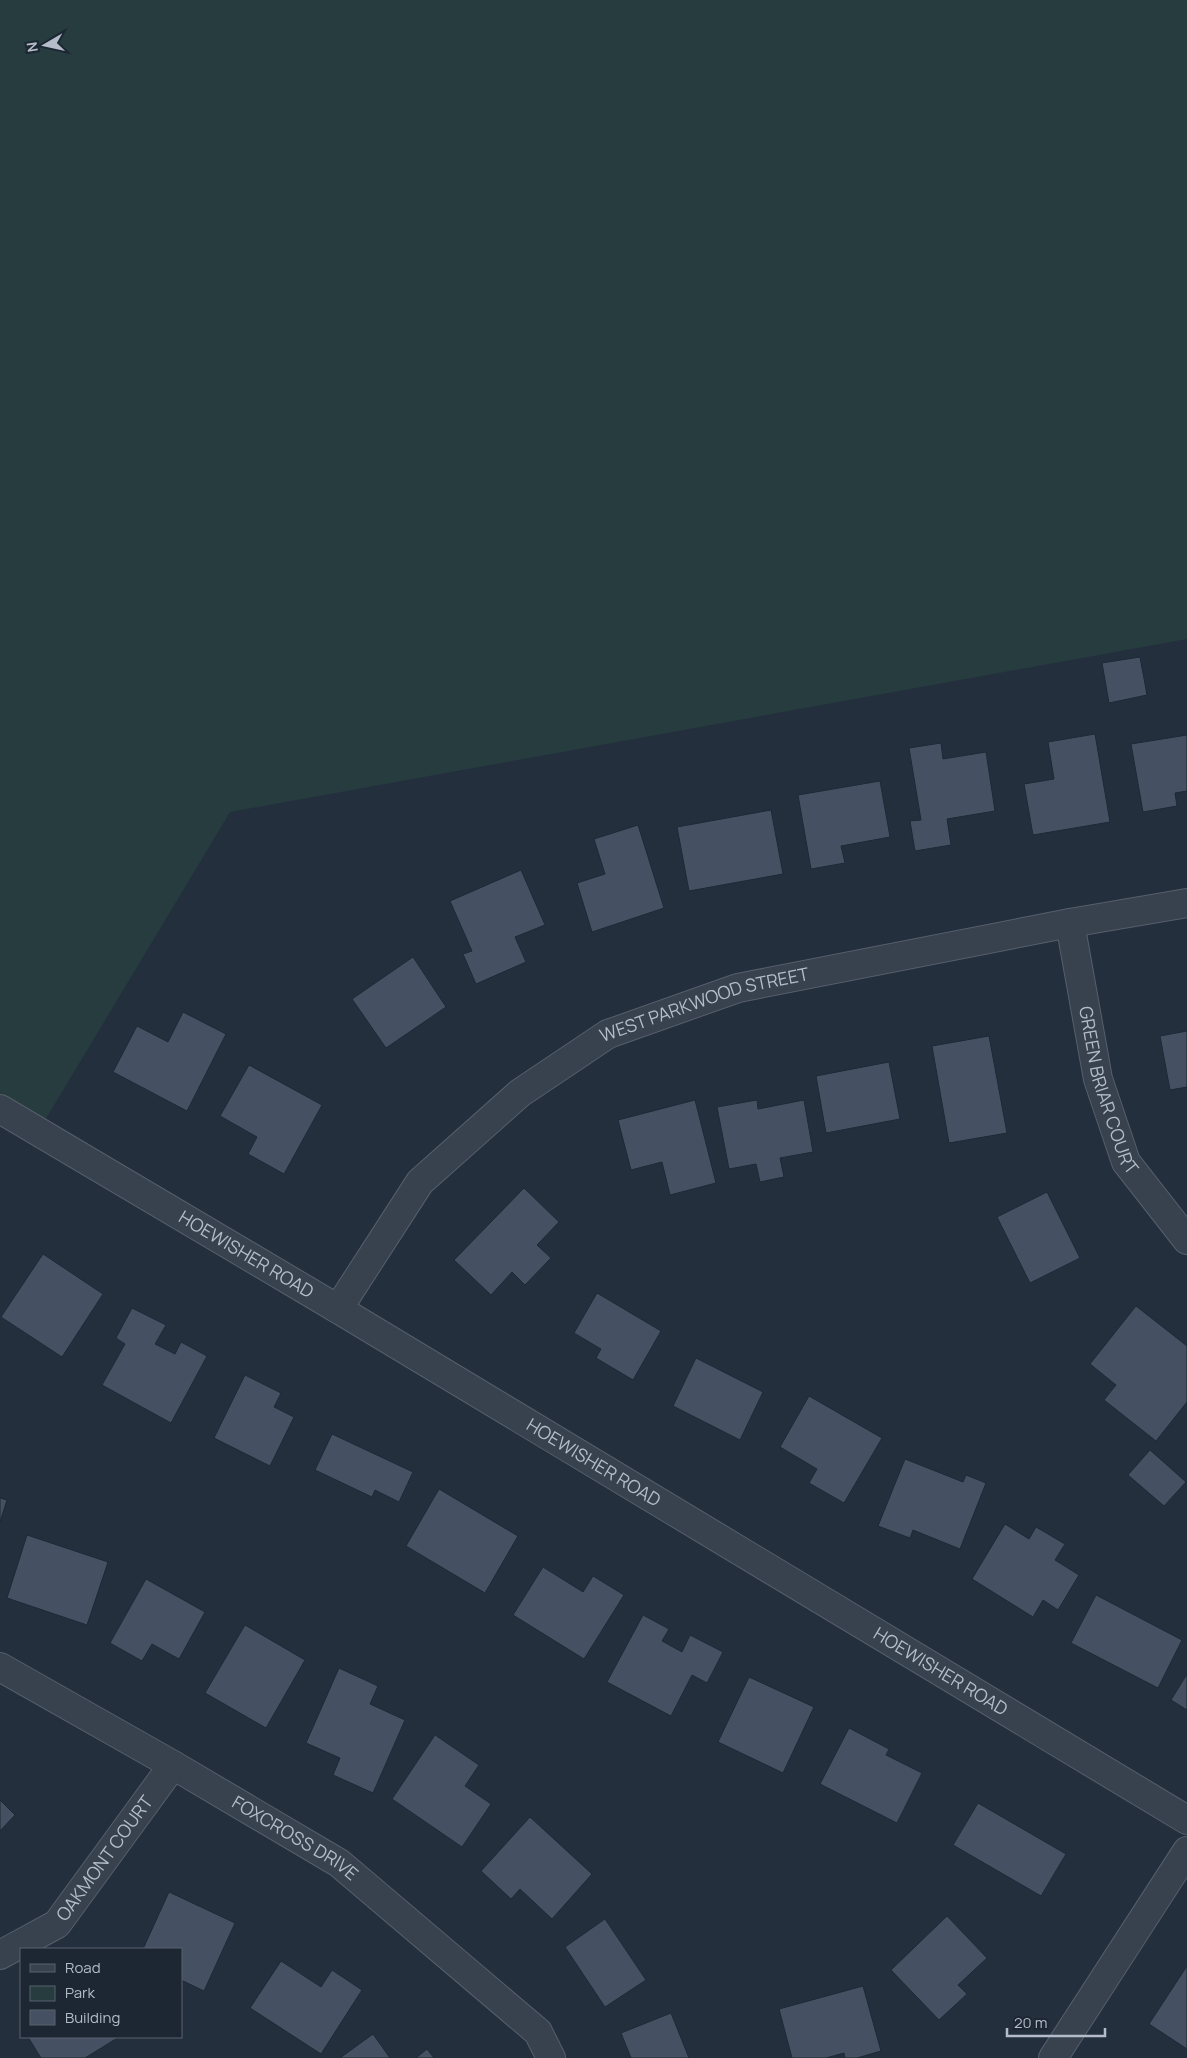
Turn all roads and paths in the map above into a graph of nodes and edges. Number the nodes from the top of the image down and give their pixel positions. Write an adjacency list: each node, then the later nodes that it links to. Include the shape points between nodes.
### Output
1 (1187, 903): 2 (street, WEST PARKWOOD STREET)
2 (1070, 923): 4 (street, GREEN BRIAR COURT, via 1098,1079 1126,1162); 5 (street, WEST PARKWOOD STREET, via 738,988 608,1034 520,1093 420,1182)
3 (0, 1109): 5 (street, HOEWISHER ROAD)
4 (1187, 1240)
5 (338, 1309): 8 (street, HOEWISHER ROAD)
6 (0, 1668): 7 (street, FOXCROSS DRIVE)
7 (173, 1765): 10 (street, OAKMONT COURT, via 57,1924); 11 (street, FOXCROSS DRIVE, via 338,1863 538,2032)
8 (1187, 1820)
9 (1187, 1851): 12 (street)
10 (0, 1955)
11 (550, 2058)
12 (1053, 2058)

